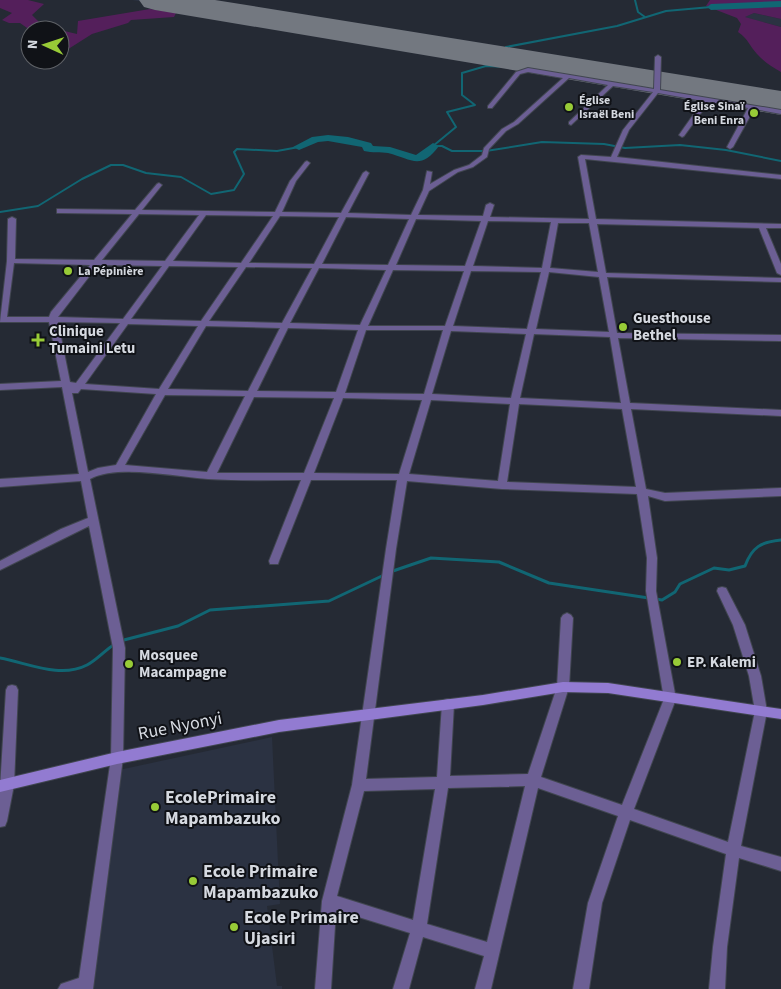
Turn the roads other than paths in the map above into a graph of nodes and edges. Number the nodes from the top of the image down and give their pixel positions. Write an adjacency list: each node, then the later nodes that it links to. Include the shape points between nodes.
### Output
1 (658, 57): 4 (street)
2 (568, 76): 3 (street); 6 (street, via 534,70 521,72); 18 (street, via 504,130 486,150 486,156)
3 (612, 84): 4 (street); 9 (street)
4 (657, 91): 5 (street); 12 (street, via 626,130)
5 (707, 100): 7 (street); 10 (street)
6 (490, 107)
7 (752, 107): 8 (street); 11 (street)
8 (781, 112)
9 (572, 123)
10 (682, 135)
11 (730, 147)
12 (613, 159): 16 (street); 29 (street, via 580,157)
13 (307, 163): 24 (street, via 293,182)
14 (429, 172): 18 (street)
15 (366, 173): 23 (street)
16 (781, 177)
17 (159, 185): 21 (street)
18 (426, 190): 25 (street)
19 (490, 205): 27 (street)
20 (60, 212): 21 (street)
21 (137, 213): 22 (street); 34 (street)
22 (203, 214): 24 (street); 35 (street)
23 (345, 215): 24 (street); 25 (street); 37 (street)
24 (277, 216): 36 (street)
25 (415, 218): 27 (street); 38 (street)
26 (12, 219): 33 (street)
27 (484, 219): 28 (street); 39 (street)
28 (555, 220): 29 (street); 40 (street)
29 (591, 221): 30 (street); 42 (street)
30 (762, 226): 31 (street); 41 (street)
31 (781, 226)
32 (0, 253): 33 (street)
33 (11, 257): 34 (street); 45 (street)
34 (95, 262): 35 (street); 44 (street)
35 (167, 265): 36 (street); 46 (street)
36 (243, 265): 37 (street); 47 (street)
37 (319, 266): 38 (street); 48 (street)
38 (391, 269): 39 (street); 49 (street)
39 (467, 270): 40 (street); 50 (street)
40 (547, 270): 42 (street); 51 (street)
41 (781, 273)
42 (602, 275): 43 (street); 52 (street)
43 (781, 280)
44 (53, 319): 45 (street); 46 (street); 54 (street)
45 (2, 320)
46 (125, 322): 47 (street); 55 (street)
47 (204, 324): 48 (street); 57 (street)
48 (286, 326): 49 (street); 58 (street)
49 (363, 328): 50 (street); 59 (street)
50 (448, 328): 51 (street); 60 (street)
51 (530, 331): 52 (street); 61 (street)
52 (613, 335): 53 (street); 63 (street)
53 (781, 338)
54 (64, 384): 55 (street); 56 (street); 62 (street)
55 (78, 386): 57 (street); 62 (street)
56 (0, 387)
57 (162, 392): 58 (street); 65 (street)
58 (251, 393): 59 (street); 66 (street)
59 (339, 396): 60 (street); 68 (street)
60 (426, 397): 61 (street); 69 (street)
61 (515, 401): 63 (street); 71 (street)
62 (69, 403): 67 (street)
63 (626, 407): 64 (street); 72 (street)
64 (781, 413)
65 (119, 468): 66 (street); 67 (street)
66 (210, 476): 68 (street)
67 (86, 477): 70 (street); 74 (street)
68 (308, 477): 69 (street); 75 (street)
69 (403, 477): 71 (street); 84 (street)
70 (0, 484)
71 (502, 485): 72 (street)
72 (641, 491): 73 (street, via 665,497); 81 (street, via 652,558 651,590)
73 (781, 492)
74 (93, 520): 76 (street); 86 (street, via 118,643)
75 (274, 561)
76 (0, 566)
77 (722, 591): 83 (street, via 739,625 755,676)
78 (567, 618): 79 (street)
79 (563, 687): 81 (street, Rue Nyonyi, via 608,688); 82 (street, Rue Nyonyi); 87 (street)
80 (12, 690): 90 (street)
81 (670, 699): 83 (street, Rue Nyonyi); 91 (street)
82 (448, 704): 84 (street, Rue Nyonyi); 88 (street)
83 (761, 711): 85 (street, Rue Nyonyi); 93 (street)
84 (369, 713): 86 (street, Rue Nyonyi, via 279,726); 89 (street)
85 (781, 714)
86 (117, 758): 90 (street, Rue Nyonyi); 98 (street)
87 (533, 780): 88 (street); 91 (street); 97 (street)
88 (443, 781): 89 (street); 96 (street)
89 (359, 785): 95 (street)
90 (4, 786): 92 (street)
91 (626, 813): 93 (street); 103 (street, via 595,903)
92 (0, 821)
93 (733, 850): 94 (street); 104 (street)
94 (781, 864)
95 (329, 901): 96 (street); 100 (street)
96 (419, 927): 97 (street); 101 (street)
97 (492, 951): 102 (street)
98 (85, 987): 99 (street)
99 (66, 989)
100 (323, 989)
101 (401, 989)
102 (483, 989)
103 (580, 989)
104 (717, 989)

